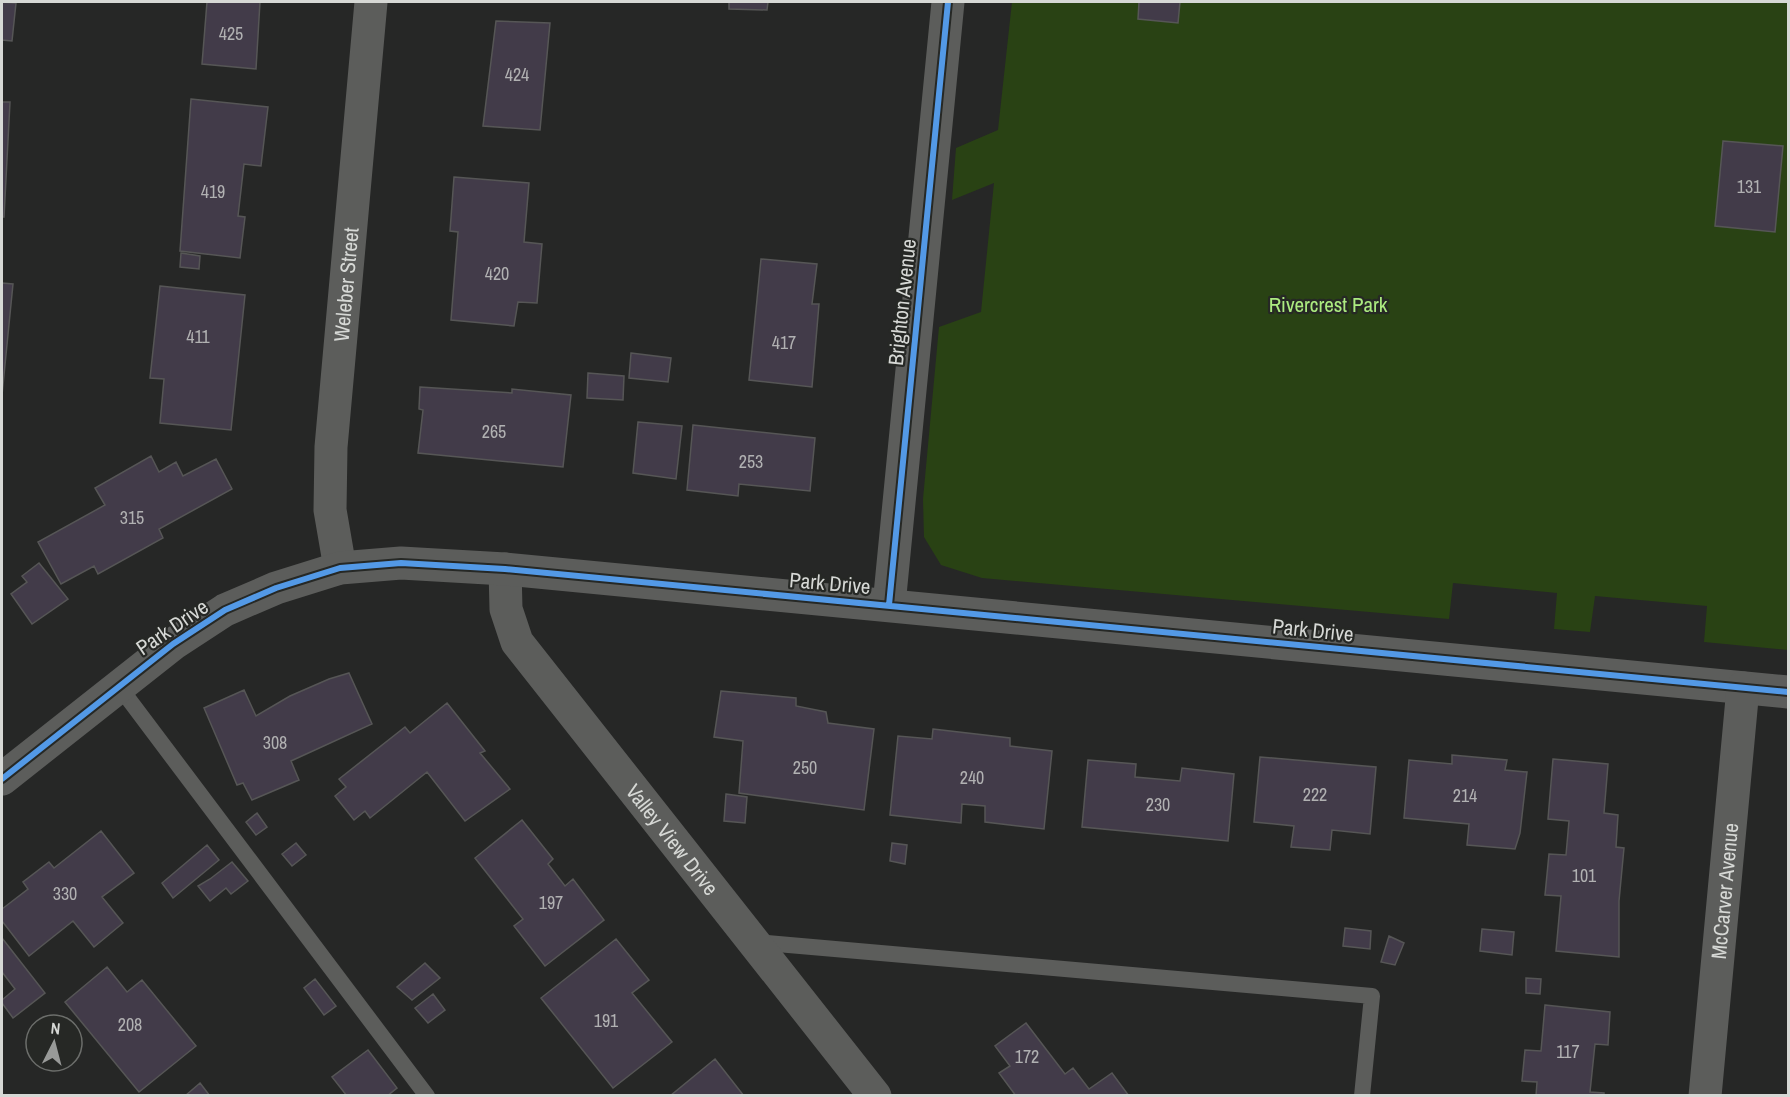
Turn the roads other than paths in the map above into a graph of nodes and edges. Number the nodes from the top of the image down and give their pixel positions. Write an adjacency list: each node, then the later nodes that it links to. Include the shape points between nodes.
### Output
1 (371, 2): 3 (street, Weleber Street, via 331,447 330,510)
2 (948, 2): 5 (street, Brighton Avenue)
3 (340, 568): 4 (street, Park Drive, via 401,563); 6 (street, Park Drive, via 276,588 225,610)
4 (505, 569): 5 (street, Park Drive); 10 (street, Valley View Drive, via 506,609 517,642)
5 (889, 605): 7 (street, Park Drive)
6 (118, 685): 9 (street, Park Drive); 11 (lane)
7 (1743, 688): 8 (street, Park Drive); 14 (street, McCarver Avenue)
8 (1788, 692)
9 (2, 779)
10 (754, 942): 12 (street, Valley View Drive); 13 (lane, via 1372,996)
11 (427, 1095)
12 (875, 1095)
13 (1362, 1095)
14 (1705, 1095)

